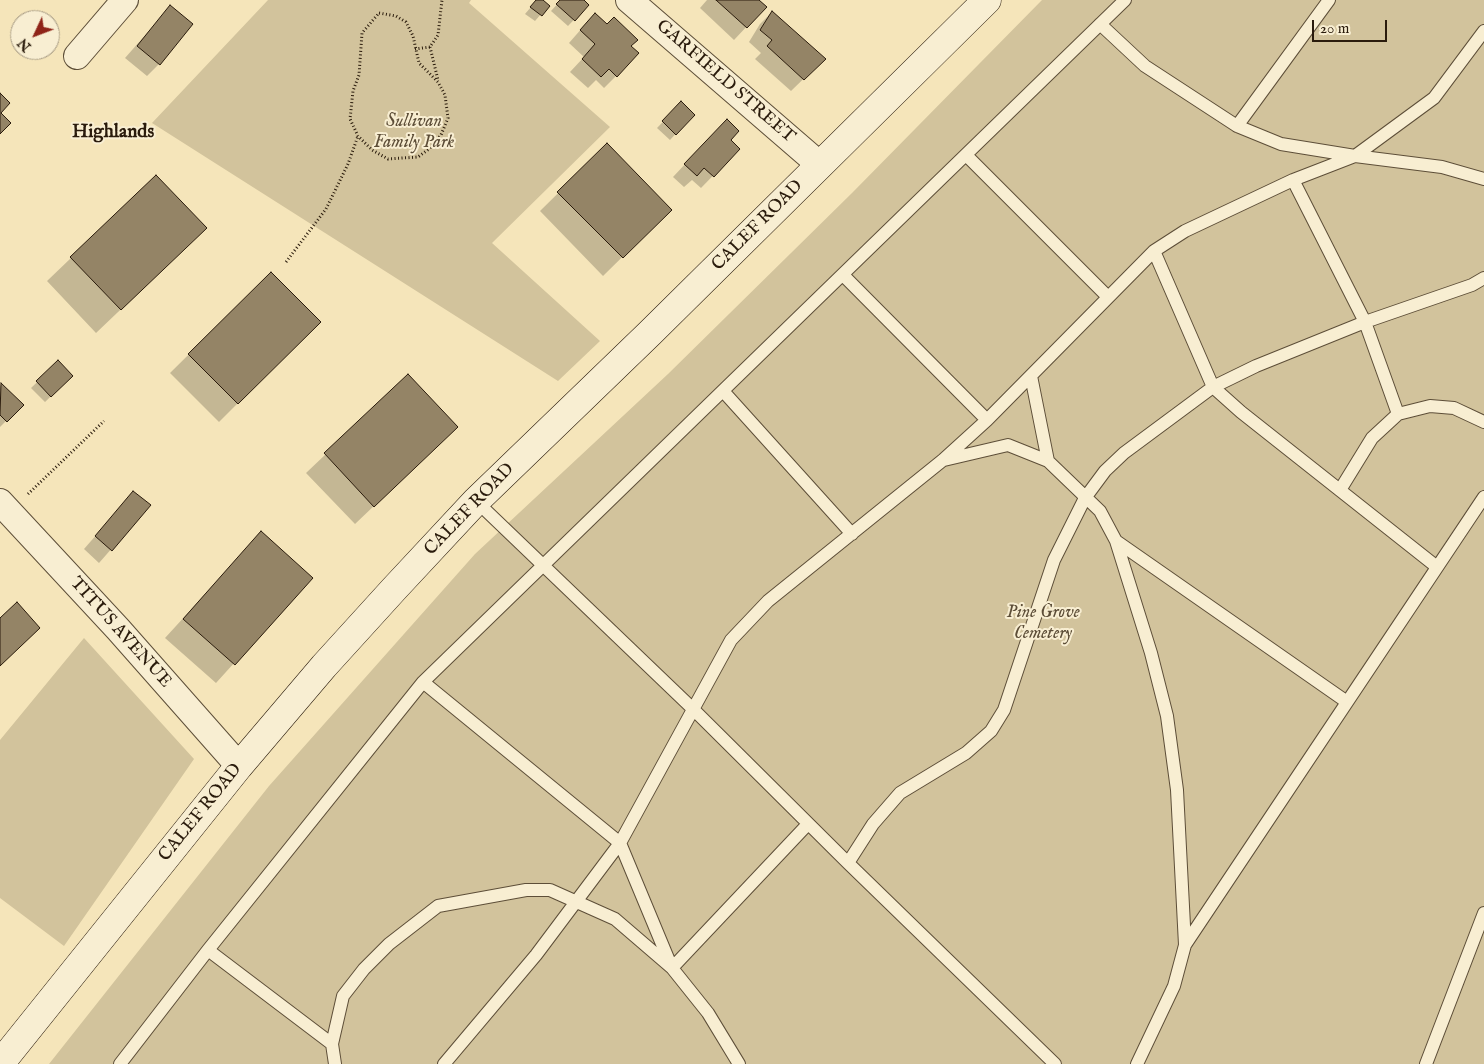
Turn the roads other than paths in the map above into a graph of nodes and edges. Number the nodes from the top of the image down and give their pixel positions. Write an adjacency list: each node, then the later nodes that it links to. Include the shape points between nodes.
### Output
1 (125, 0): 8 (street)
2 (630, 0): 12 (street, GARFIELD STREET)
3 (988, 0): 12 (main road, CALEF ROAD)
4 (1125, 0): 6 (lane)
5 (1329, 0): 9 (lane)
6 (1100, 24): 9 (lane, via 1145,66); 10 (lane)
7 (1484, 32): 11 (lane, via 1434,98)
8 (78, 56)
9 (1237, 126): 11 (lane, via 1281,144)
10 (966, 155): 16 (lane); 18 (lane)
11 (1354, 156): 13 (lane, via 1442,167); 14 (lane)
12 (820, 165): 31 (main road, CALEF ROAD)
13 (1484, 179)
14 (1292, 180): 15 (lane, via 1185,231); 19 (lane)
15 (1154, 251): 18 (lane); 21 (lane)
16 (843, 275): 22 (lane); 24 (lane)
17 (1484, 278): 19 (lane)
18 (1108, 297): 20 (lane)
19 (1365, 322): 21 (lane); 23 (lane)
20 (1031, 376): 24 (lane); 27 (lane)
21 (1213, 387): 28 (lane); 30 (lane, via 1124,453 1105,471)
22 (723, 391): 33 (lane); 35 (lane)
23 (1398, 414): 25 (lane, via 1430,406 1454,408); 28 (lane, via 1372,438)
24 (987, 420): 26 (lane)
25 (1484, 422)
26 (943, 460): 27 (lane, via 1008,445); 33 (lane)
27 (1048, 461): 30 (lane)
28 (1340, 490): 36 (lane)
29 (1484, 497): 36 (lane)
30 (1085, 498): 34 (lane, via 1100,511); 43 (lane, via 1054,560 1004,710 996,724 966,754 900,793)
31 (476, 501): 35 (lane); 40 (main road, CALEF ROAD, via 324,666)
32 (5, 507): 40 (street, TITUS AVENUE)
33 (852, 534): 39 (lane, via 768,601 731,640)
34 (1116, 542): 38 (lane); 46 (lane, via 1167,716 1177,790)
35 (544, 566): 37 (lane); 39 (lane)
36 (1437, 567): 38 (lane)
37 (424, 682): 42 (lane); 47 (lane)
38 (1347, 702): 46 (lane)
39 (693, 709): 41 (lane); 42 (lane)
40 (239, 766): 50 (main road, CALEF ROAD)
41 (808, 824): 43 (lane); 48 (lane)
42 (620, 842): 44 (lane); 48 (lane)
43 (848, 863): 55 (lane)
44 (576, 902): 48 (lane, via 615,919); 49 (lane, via 550,890 534,890 438,906 389,944 343,996); 53 (lane)
45 (1484, 912): 57 (lane)
46 (1185, 945): 56 (lane, via 1174,986)
47 (208, 950): 49 (lane); 51 (lane)
48 (672, 968): 54 (lane, via 708,1013)
49 (332, 1044): 52 (lane)
50 (0, 1064)
51 (120, 1064)
52 (335, 1064)
53 (444, 1064)
54 (739, 1064)
55 (1055, 1064)
56 (1137, 1064)
57 (1426, 1064)

